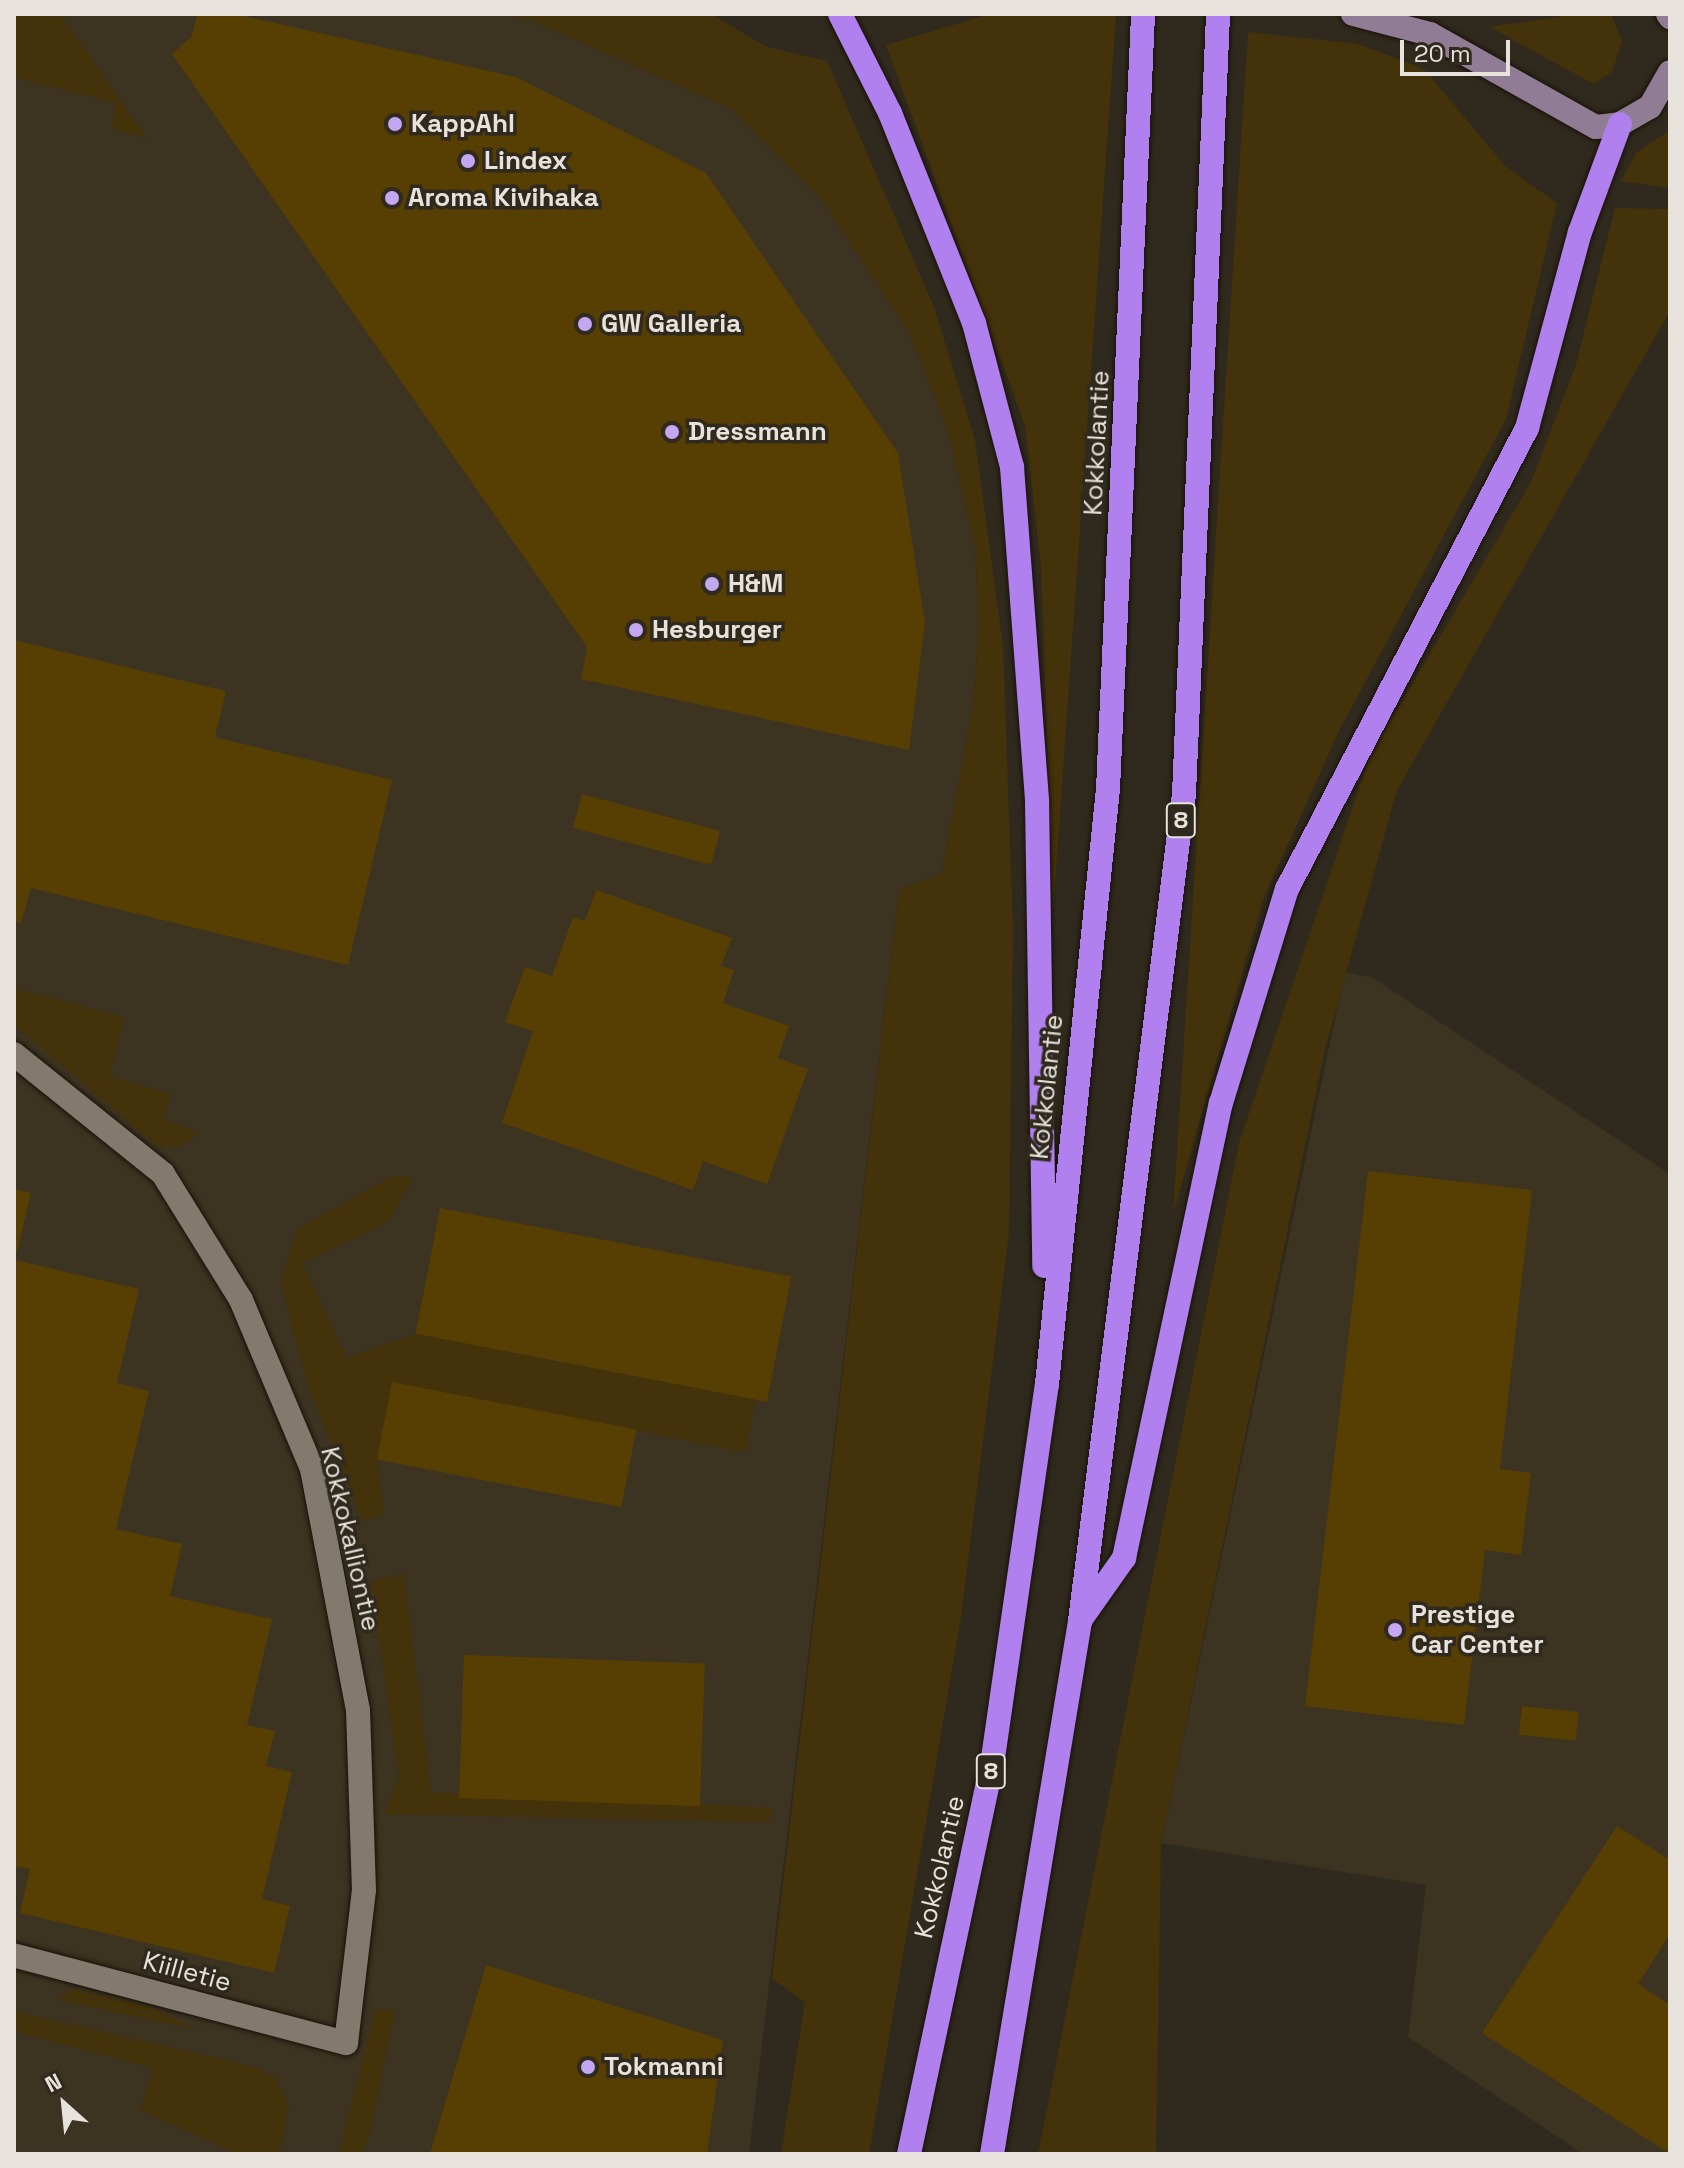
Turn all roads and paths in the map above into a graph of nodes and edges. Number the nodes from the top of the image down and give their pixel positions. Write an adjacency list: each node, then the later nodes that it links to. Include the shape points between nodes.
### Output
1 (840, 14): 9 (highway, via 890,113 974,323 1012,467 1037,801)
2 (1143, 14): 9 (highway, Kokkolantie / 8, via 1108,789)
3 (1218, 14): 10 (highway, 8, via 1184,794)
4 (1353, 14): 7 (main road, via 1430,34 1498,66 1577,120)
5 (1670, 72): 6 (main road)
6 (1660, 105): 7 (main road)
7 (1620, 124): 10 (highway, via 1580,232 1527,428 1287,889 1221,1103 1124,1558)
8 (14, 1054): 12 (street, Kokkokalliontie, via 163,1174 241,1300 312,1469 358,1710 364,1890)
9 (1047, 1384): 13 (highway, Kokkolantie / 8, via 992,1765)
10 (1080, 1621): 14 (highway, 8)
11 (14, 1955): 12 (street, Kiilletie)
12 (346, 2043)
13 (909, 2154)
14 (992, 2154)

